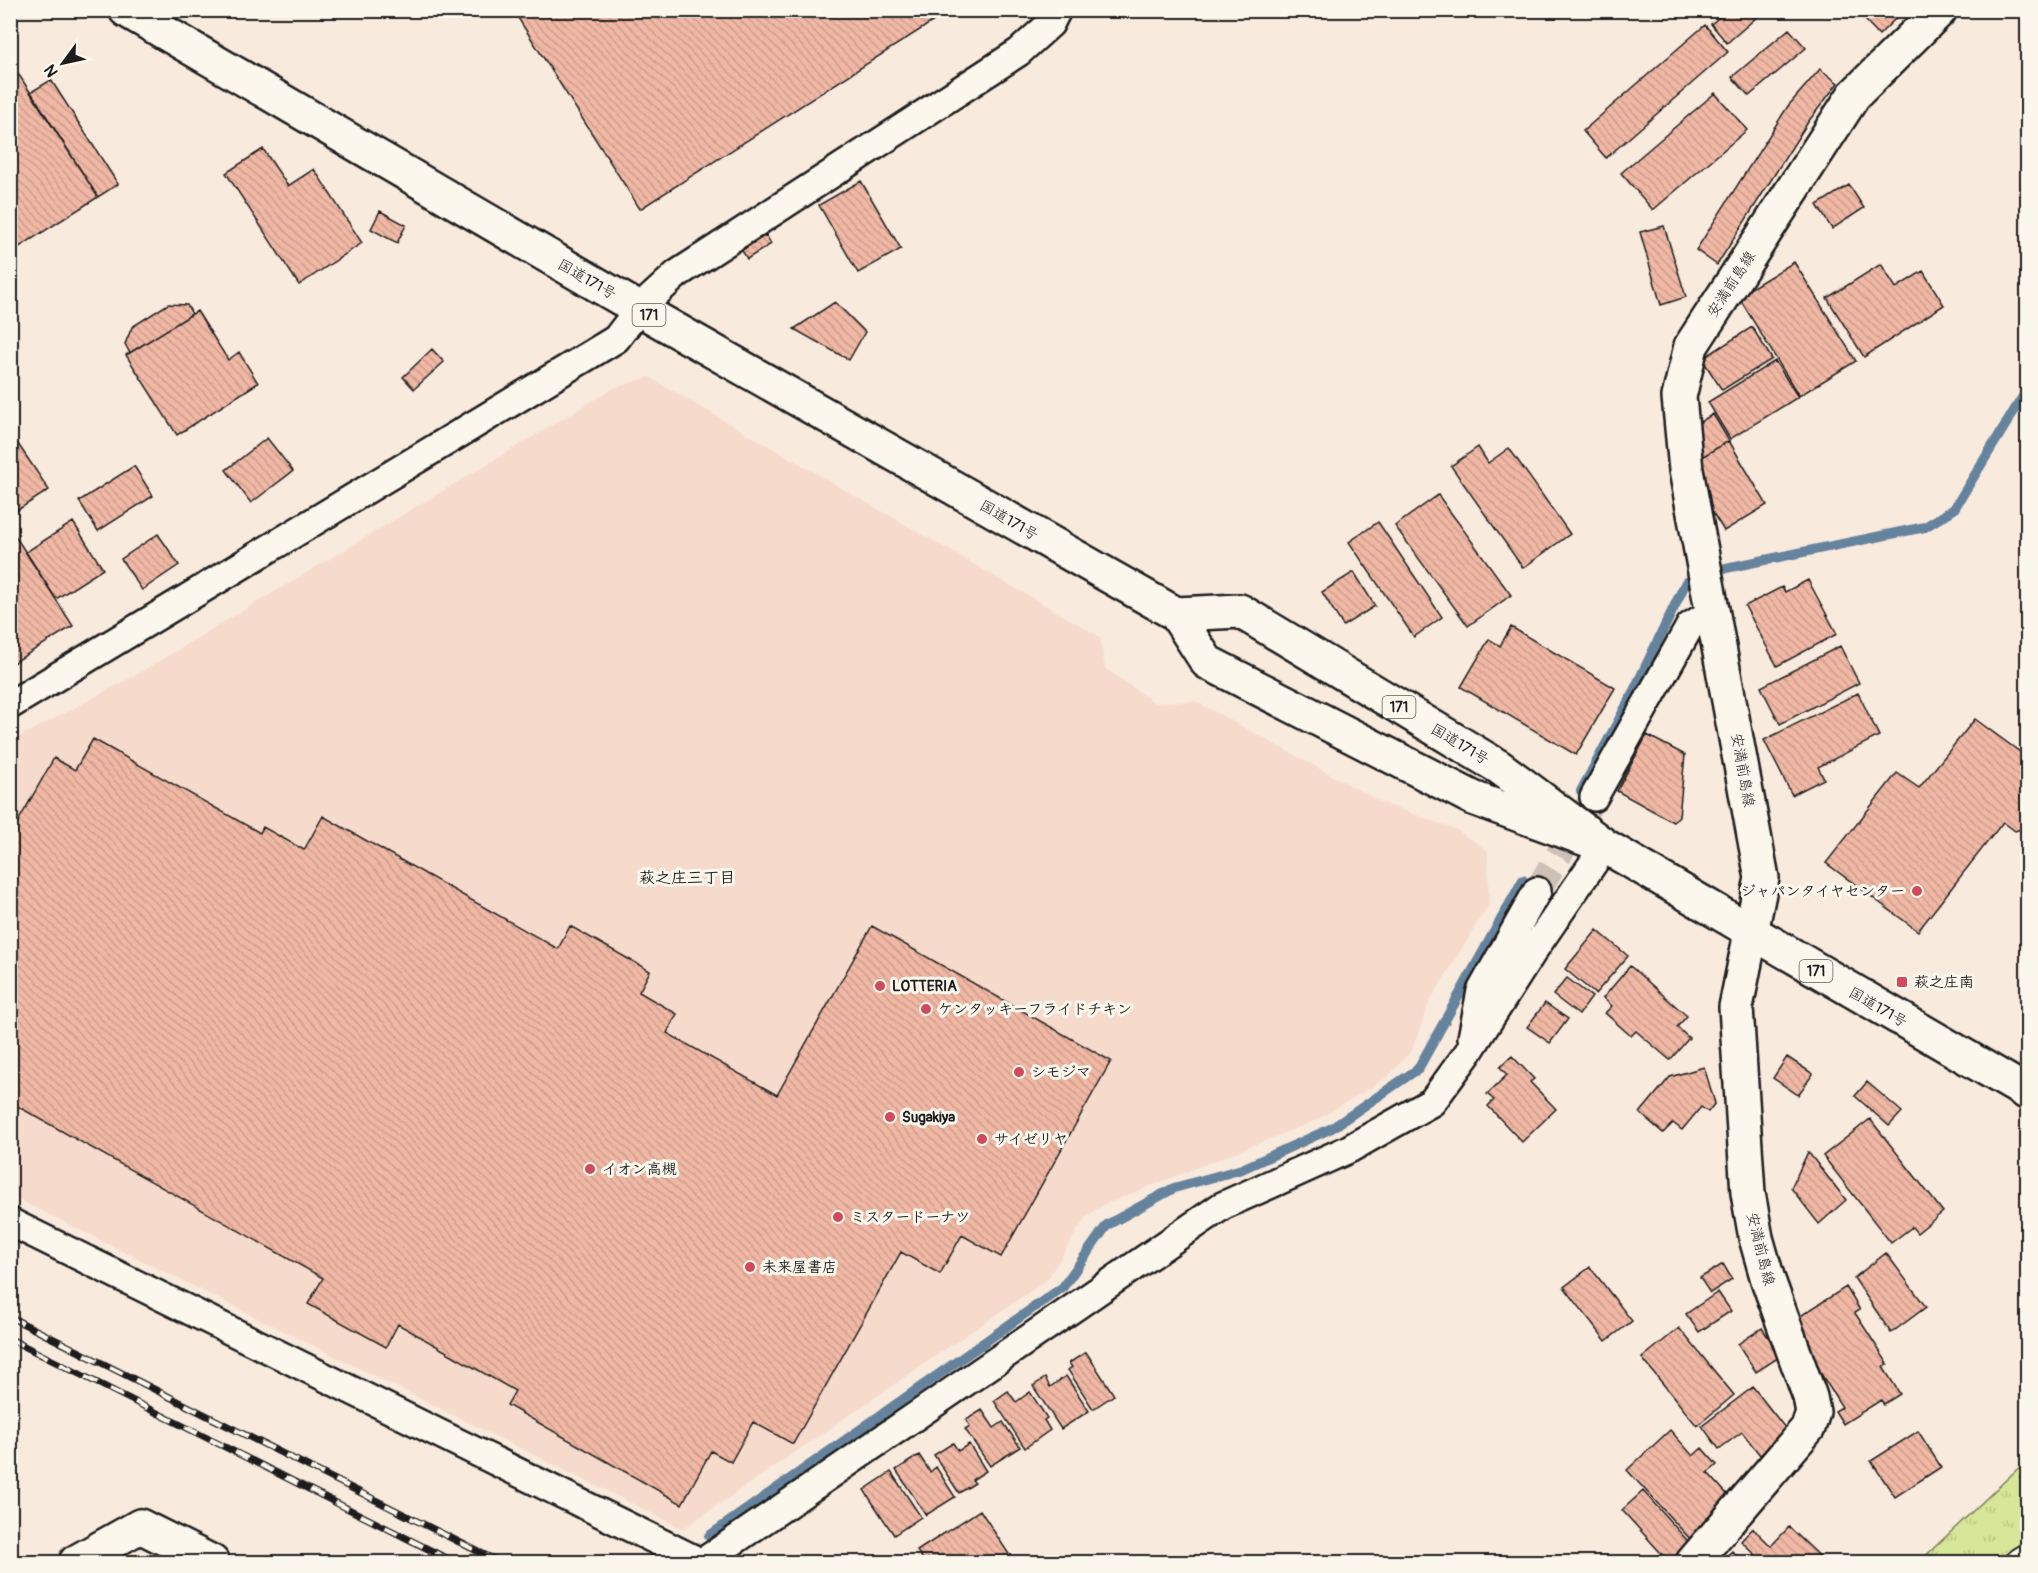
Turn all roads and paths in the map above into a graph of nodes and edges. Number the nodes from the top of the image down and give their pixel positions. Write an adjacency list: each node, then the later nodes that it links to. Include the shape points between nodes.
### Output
1 (126, 10): 4 (main road, 国道171号 / 171)
2 (1057, 10): 4 (street, via 1050,24 1019,52 677,274)
3 (1940, 10): 5 (main road, 安満前島線, via 1854,95 1691,346 1679,397 1686,470)
4 (639, 309): 6 (main road, 国道171号 / 171); 7 (street, via 616,339)
5 (1714, 611): 8 (street, via 1690,626); 11 (main road, 安満前島線, via 1762,878)
6 (1176, 614): 9 (main road, 国道171号 / 171, via 1207,662 1473,798); 9 (main road, 国道171号 / 171, via 1240,611 1499,767)
7 (10, 705)
8 (1594, 797)
9 (1605, 846): 11 (main road, 国道171号 / 171); 12 (street)
10 (1537, 891): 12 (street, via 1481,991)
11 (1752, 934): 13 (main road, 国道171号 / 171); 19 (main road, 安満前島線, via 1736,1007 1749,1193 1768,1280 1813,1412 1808,1428)
12 (1468, 1053): 18 (street, via 1432,1102 1349,1149 1222,1206)
13 (2028, 1093)
14 (10, 1222): 18 (street)
15 (2028, 1557): 20 (street)
16 (76, 1563): 17 (main road, via 140,1526)
17 (212, 1563)
18 (701, 1563)
19 (1693, 1563)
20 (2020, 1563)

